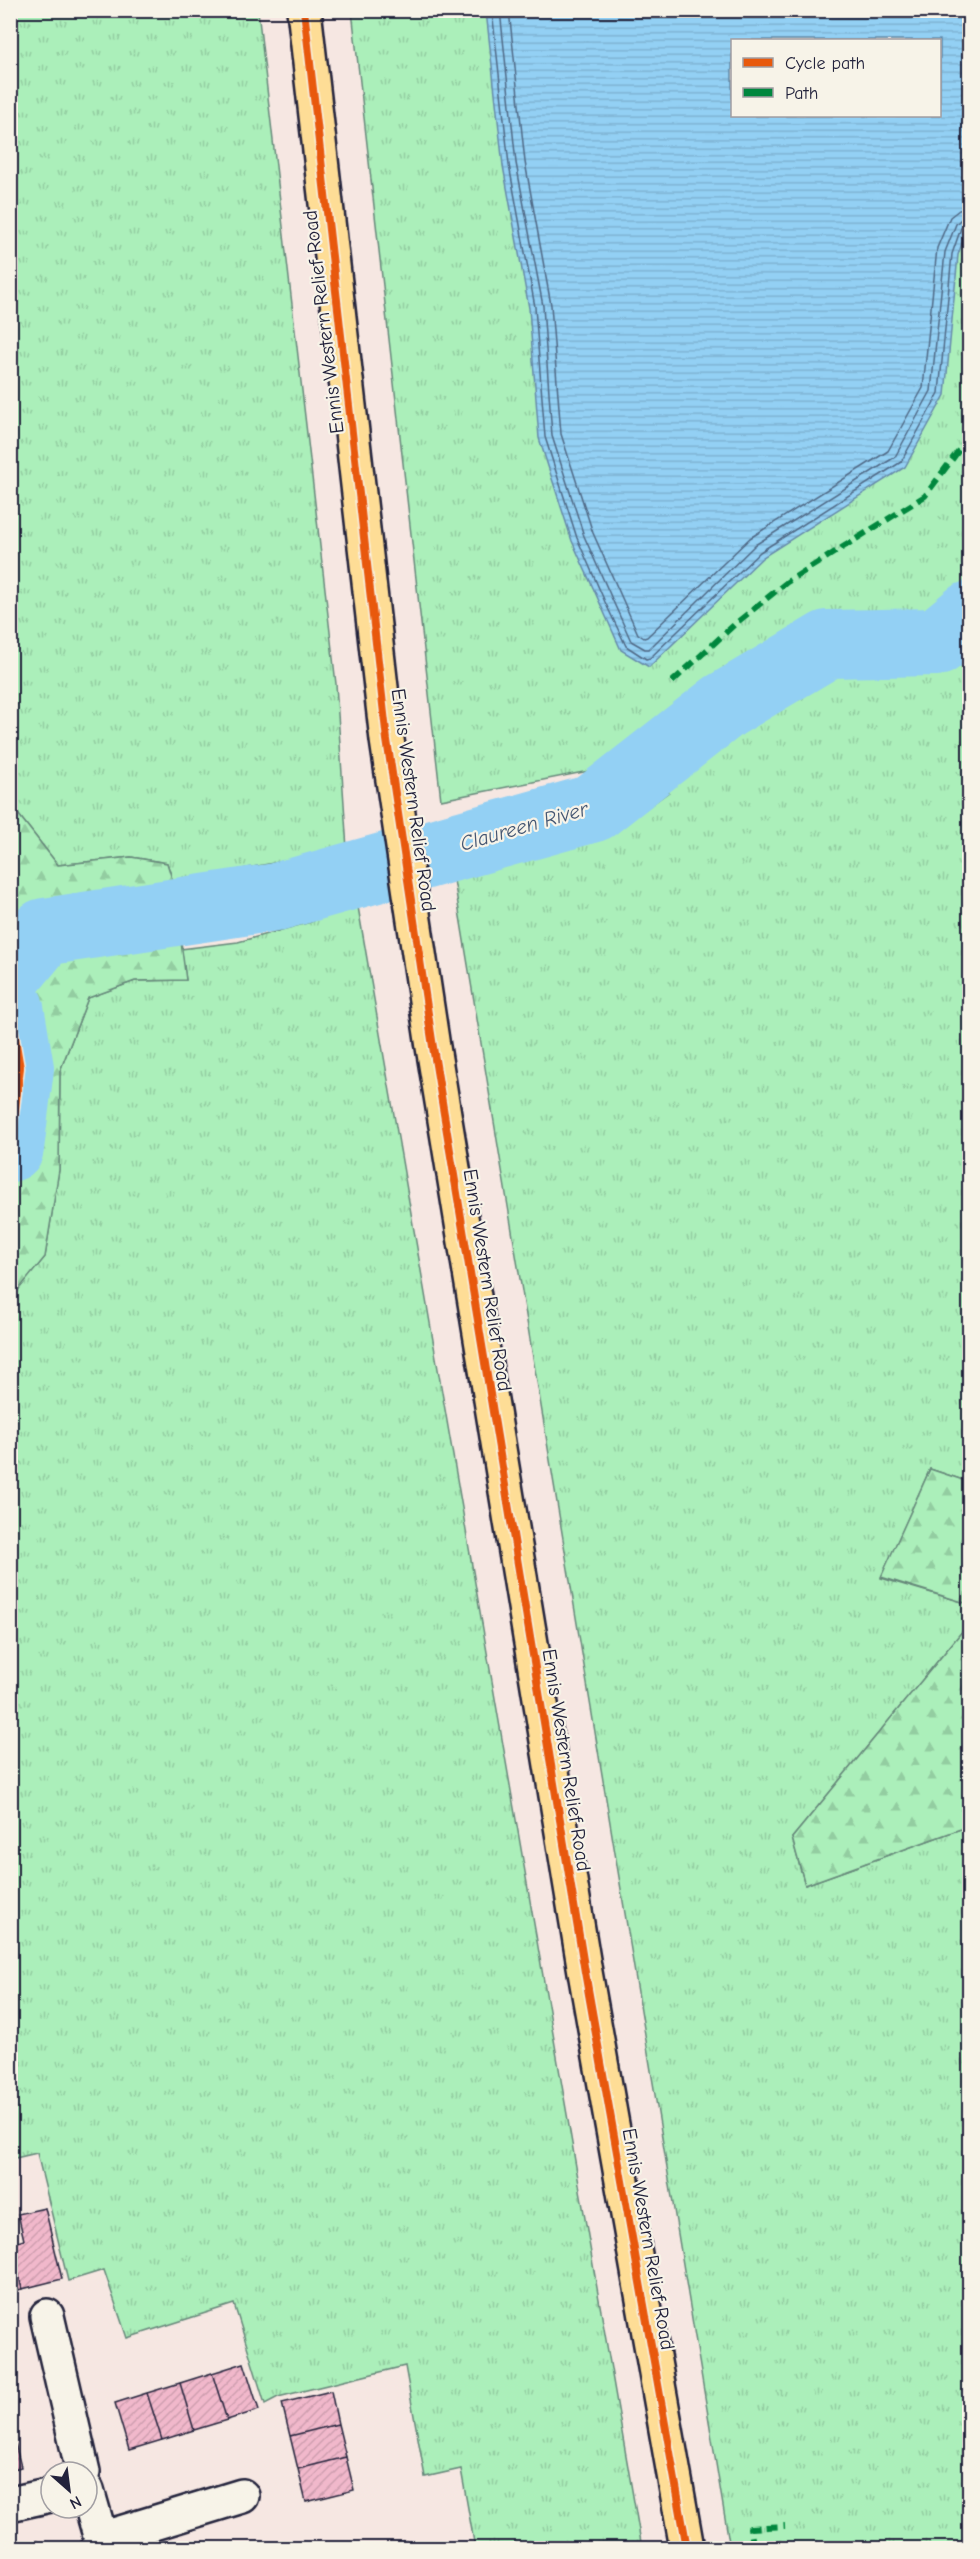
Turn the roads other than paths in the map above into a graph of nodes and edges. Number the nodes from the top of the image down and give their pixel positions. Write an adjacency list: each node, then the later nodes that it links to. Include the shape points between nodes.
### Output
1 (304, 10): 9 (main road, Ennis Western Relief Road, via 387,740 433,1047 587,1984)
2 (47, 2316): 3 (street)
3 (80, 2460)
4 (242, 2496): 8 (street)
5 (39, 2497): 6 (street)
6 (10, 2504)
7 (94, 2520): 8 (street)
8 (99, 2544)
9 (687, 2548)

